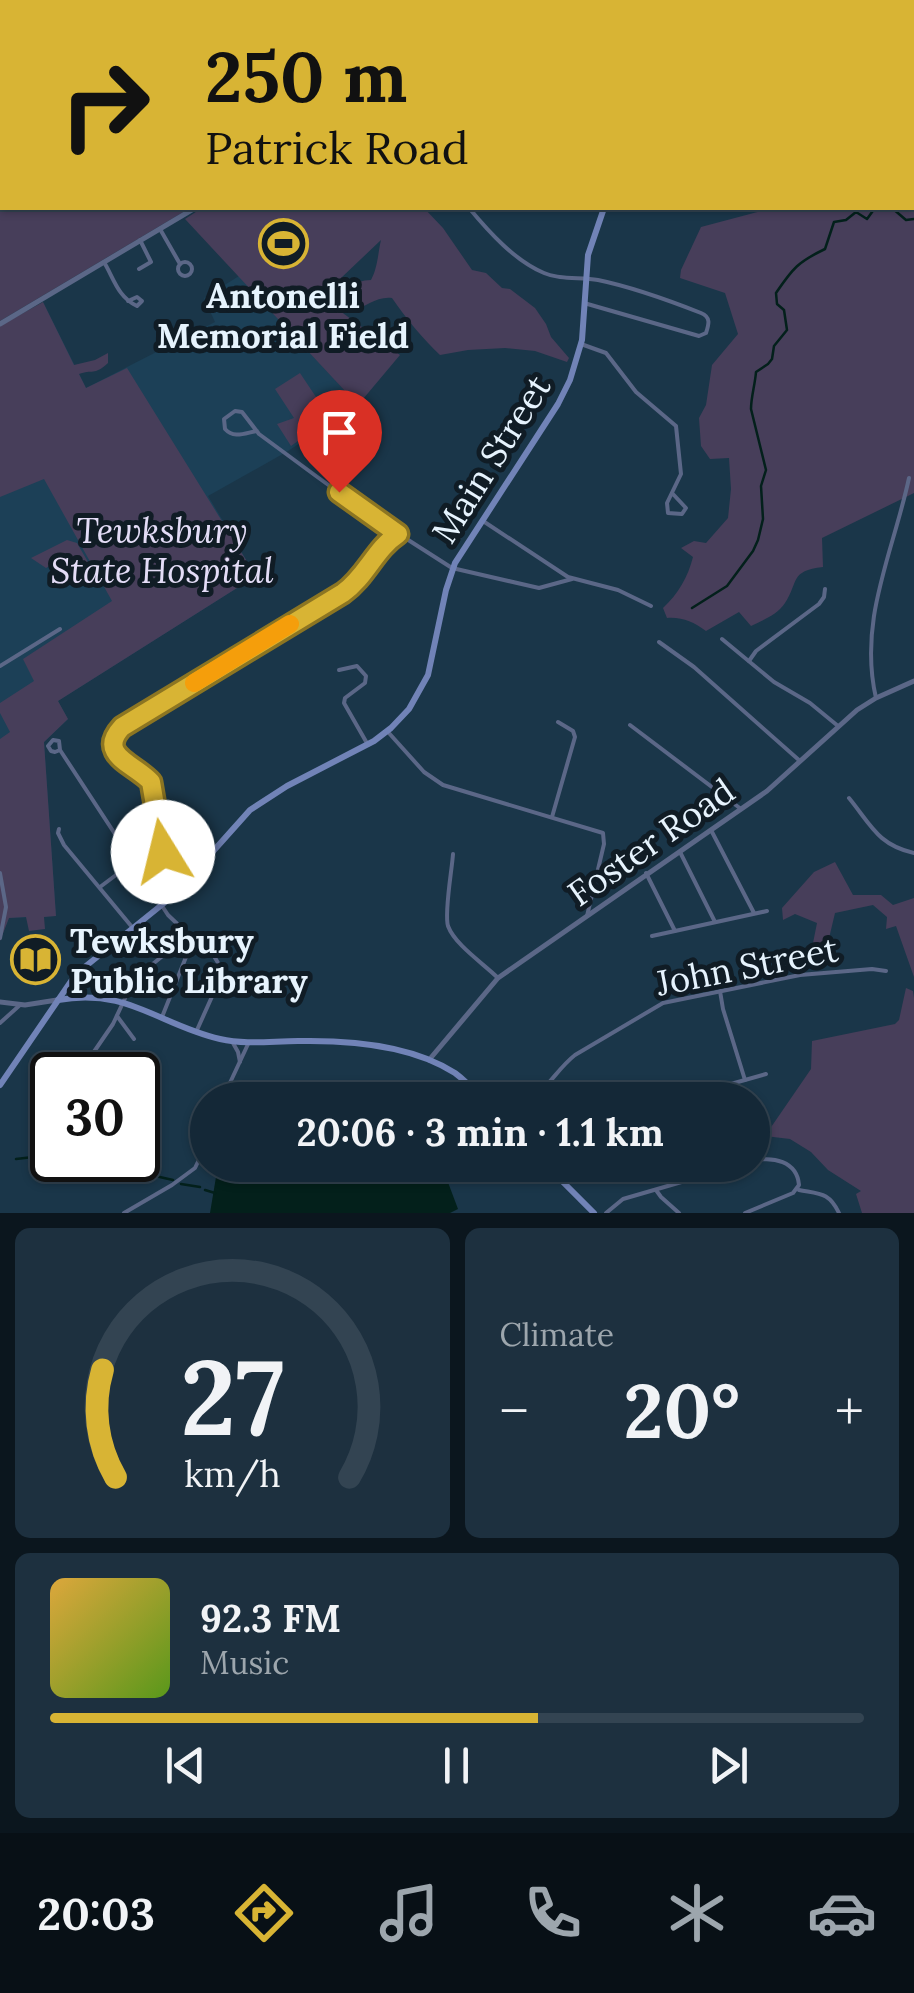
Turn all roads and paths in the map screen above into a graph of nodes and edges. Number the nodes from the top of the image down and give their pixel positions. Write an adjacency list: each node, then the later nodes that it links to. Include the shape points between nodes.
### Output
1 (192, 210): 4 (street)
2 (471, 210): 9 (street, via 533,267)
3 (603, 210): 9 (main road, Main Street)
4 (160, 229): 5 (street); 7 (street)
5 (140, 240): 6 (street); 8 (street, via 151,262)
6 (104, 262): 10 (street); 12 (street)
7 (180, 264)
8 (139, 270)
9 (585, 278): 11 (main road, Main Street); 11 (street, via 692,309 709,322 698,336)
10 (128, 301)
11 (584, 303): 13 (main road, Main Street)
12 (0, 324)
13 (581, 344): 16 (street, via 606,352 636,392 676,426 681,474); 17 (main road, Main Street, via 563,395)
14 (257, 431): 14 (street, via 242,412 224,419 228,433); 18 (street)
15 (909, 478): 30 (street, via 872,620)
16 (672, 493): 16 (street, via 668,513 682,514 686,508)
17 (481, 520): 19 (main road, Main Street); 20 (street)
18 (398, 534): 19 (street); 49 (street, via 346,591 114,736 116,755 151,782 163,852)
19 (452, 568): 20 (street, via 538,588); 34 (main road, Main Street, via 428,675)
20 (572, 579): 22 (street)
21 (825, 589): 26 (street, via 819,604)
22 (651, 606)
23 (60, 629): 27 (street)
24 (722, 639): 26 (street)
25 (659, 642): 37 (street)
26 (749, 662): 33 (street)
27 (0, 666)
28 (338, 670): 35 (street, via 357,666 366,676 344,703)
29 (914, 681): 30 (street, Foster Road)
30 (876, 698): 33 (street, Foster Road)
31 (558, 722): 40 (street, via 575,737)
32 (630, 725): 39 (street)
33 (838, 726): 37 (street, Foster Road)
34 (387, 731): 35 (main road, Main Street); 40 (street, via 443,785)
35 (368, 745): 49 (main road, Main Street, via 250,810)
36 (60, 750): 46 (street)
37 (800, 760): 39 (street, Foster Road)
38 (849, 798): 44 (street, via 885,842)
39 (741, 810): 42 (street, Foster Road)
40 (552, 817): 54 (street, via 604,835)
41 (59, 830): 50 (street)
42 (711, 830): 43 (street, Foster Road); 53 (street)
43 (680, 852): 48 (street, Foster Road); 55 (street)
44 (914, 853)
45 (454, 854): 63 (street, via 448,926)
46 (132, 863): 50 (street); 51 (street)
47 (0, 873): 60 (street, via 6,907)
48 (646, 873): 54 (street, Foster Road); 57 (street)
49 (182, 886): 51 (main road, Main Street)
50 (100, 887): 56 (street)
51 (162, 905): 56 (main road, Main Street); 59 (street)
52 (767, 911): 53 (street)
53 (754, 913): 55 (street)
54 (587, 916): 63 (street, Foster Road)
55 (714, 922): 57 (street)
56 (132, 927): 62 (main road, Main Street)
57 (674, 931): 58 (street)
58 (652, 936)
59 (191, 937): 68 (street, via 138,974); 73 (street); 75 (street, via 215,956 220,970)
60 (0, 938)
61 (886, 971): 64 (street, John Street, via 800,975)
62 (76, 974): 65 (main road, via 75,987); 66 (main road, Main Street)
63 (498, 978): 80 (street, Foster Road)
64 (720, 991): 83 (street); 86 (street, John Street, via 652,1008 574,1055)
65 (84, 996): 66 (main road); 68 (main road)
66 (56, 1000): 69 (street); 71 (main road, Main Street)
67 (0, 1002): 70 (street)
68 (125, 1002): 72 (street); 73 (main road)
69 (34, 1004): 70 (street); 71 (street)
70 (20, 1005): 74 (street)
71 (46, 1016): 88 (main road, Main Street)
72 (117, 1016): 76 (street); 79 (street)
73 (162, 1017): 75 (main road)
74 (0, 1023)
75 (197, 1032): 77 (main road)
76 (134, 1039)
77 (231, 1041): 78 (main road); 81 (street)
78 (249, 1042): 80 (main road, via 353,1042); 81 (street)
79 (95, 1051)
80 (430, 1060): 85 (main road)
81 (240, 1062): 84 (street)
82 (766, 1074): 83 (street)
83 (744, 1080): 87 (street)
84 (231, 1082)
85 (464, 1082)
86 (551, 1082)
87 (737, 1082)
88 (0, 1085)
89 (770, 1158): 94 (street, via 798,1176)
90 (190, 1172): 96 (street)
91 (562, 1182): 95 (main road)
92 (683, 1182): 93 (street)
93 (656, 1190): 97 (street, via 620,1200); 98 (street)
94 (798, 1190): 99 (street); 100 (street, via 828,1196)
95 (589, 1212)
96 (124, 1213)
97 (606, 1213)
98 (679, 1213)
99 (745, 1213)
100 (839, 1213)

